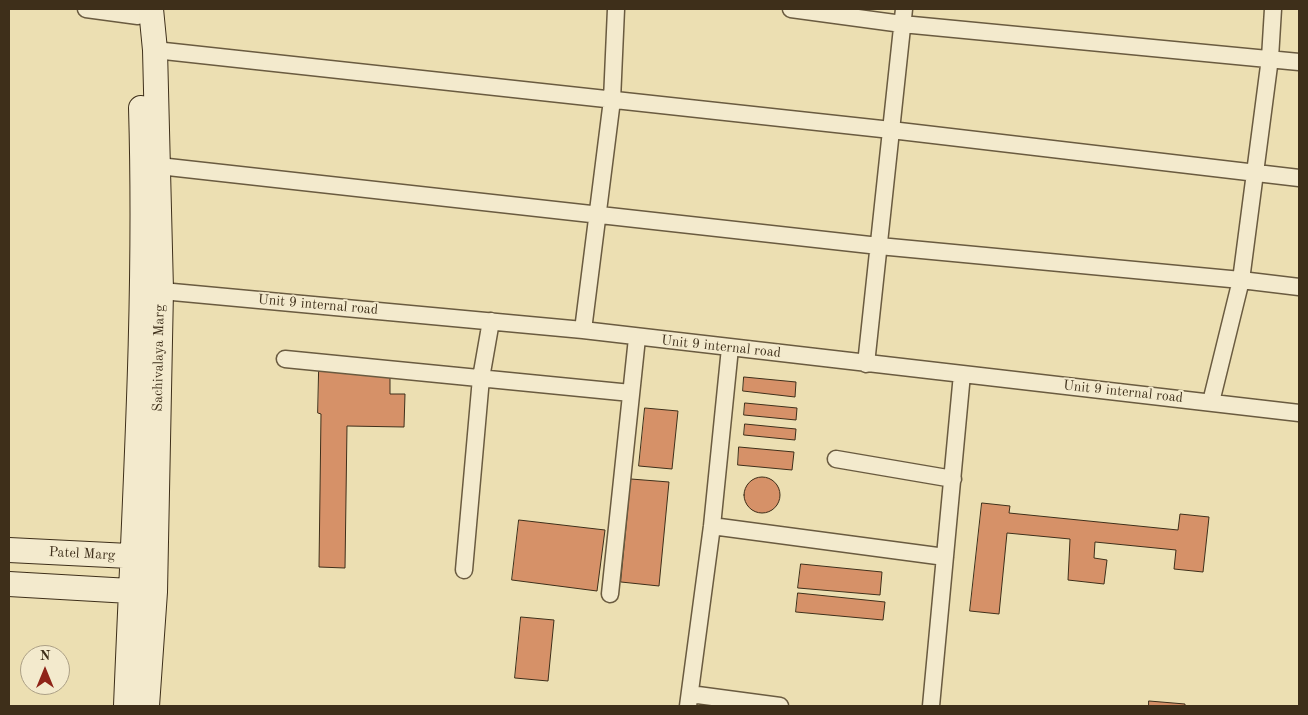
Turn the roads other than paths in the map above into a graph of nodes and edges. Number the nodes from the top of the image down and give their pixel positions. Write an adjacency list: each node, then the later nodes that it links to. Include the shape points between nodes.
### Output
1 (86, 9): 5 (street)
2 (616, 9): 10 (street)
3 (791, 9): 6 (street)
4 (1274, 9): 8 (street)
5 (142, 11): 7 (main road, Sachivalaya Marg); 19 (main road, Sachivalaya Marg, via 143,206)
6 (903, 16): 8 (street); 11 (street)
7 (155, 50): 10 (street); 12 (main road, Sachivalaya Marg)
8 (1270, 58): 9 (street); 13 (street)
9 (1299, 62)
10 (612, 100): 11 (street); 15 (street)
11 (891, 130): 13 (street); 16 (street)
12 (159, 166): 15 (street); 19 (main road, Sachivalaya Marg)
13 (1254, 173): 14 (street); 17 (street)
14 (1299, 178)
15 (598, 216): 16 (street); 21 (street)
16 (879, 246): 17 (street); 25 (street)
17 (1240, 280): 18 (street); 29 (street)
18 (1299, 287)
19 (151, 290): 20 (street, Unit 9 internal road); 35 (main road, Sachivalaya Marg)
20 (491, 322): 21 (street, Unit 9 internal road); 27 (street)
21 (583, 330): 22 (street, Unit 9 internal road)
22 (637, 338): 23 (street, Unit 9 internal road); 28 (street)
23 (730, 348): 25 (street, Unit 9 internal road); 33 (street)
24 (285, 359): 27 (street)
25 (866, 364): 26 (street, Unit 9 internal road)
26 (962, 374): 29 (street, Unit 9 internal road); 32 (street)
27 (481, 378): 28 (street); 37 (street)
28 (631, 393): 41 (street)
29 (1211, 402): 30 (street, Unit 9 internal road)
30 (1299, 414)
31 (836, 459): 32 (street)
32 (953, 478): 36 (street)
33 (712, 526): 36 (street); 42 (street)
34 (9, 550): 35 (main road, Patel Marg)
35 (144, 557): 39 (main road, Sachivalaya Marg); 40 (main road, Sachivalaya Marg)
36 (945, 557): 46 (street)
37 (464, 570)
38 (9, 584): 39 (main road)
39 (131, 590): 40 (main road); 43 (main road, Sachivalaya Marg)
40 (155, 592): 44 (main road, Sachivalaya Marg)
41 (610, 594)
42 (689, 700): 45 (street)
43 (126, 706)
44 (147, 706)
45 (780, 706)
46 (931, 706)

